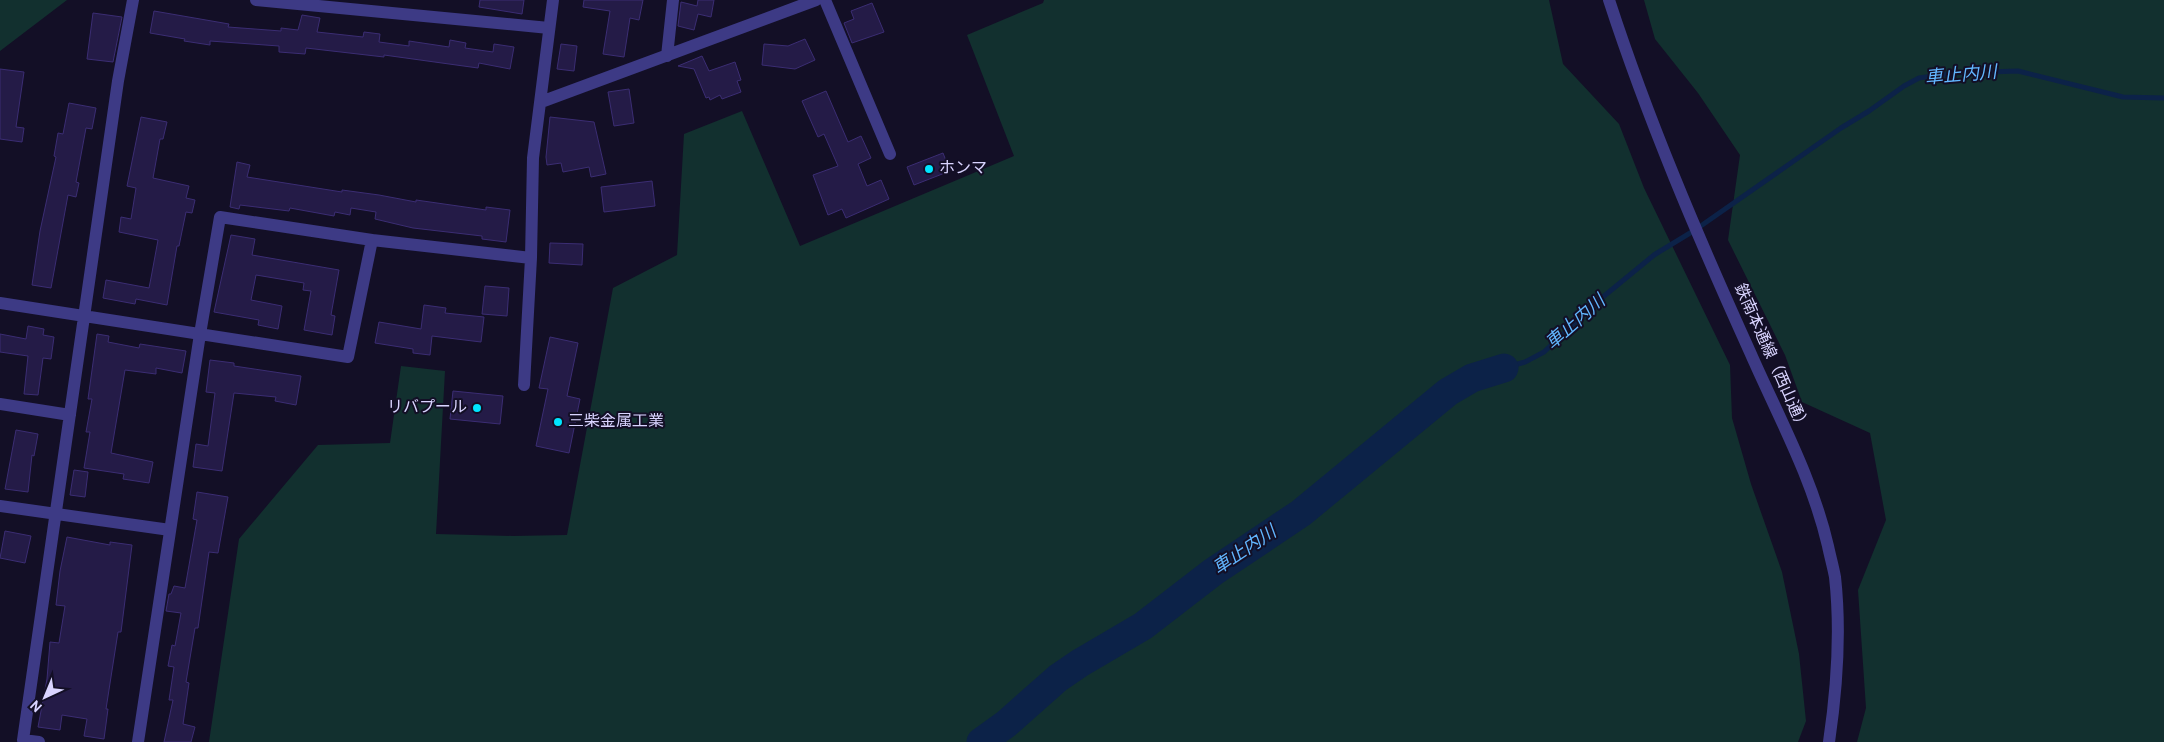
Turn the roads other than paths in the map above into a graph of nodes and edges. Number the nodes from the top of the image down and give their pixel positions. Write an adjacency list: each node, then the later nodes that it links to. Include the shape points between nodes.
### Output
1 (133, 0): 15 (street, via 118,81)
2 (256, 0): 8 (street)
3 (553, 0): 8 (street)
4 (672, 0): 9 (street)
5 (815, 0): 9 (street)
6 (825, 0): 11 (street)
7 (1609, 0): 25 (street, 鉄南本通線（西山通）, via 1633,73 1687,211 1820,512 1835,576 1837,639)
8 (549, 28): 10 (street)
9 (667, 56): 10 (street)
10 (541, 102): 13 (street, via 533,158)
11 (890, 154)
12 (372, 240): 13 (street); 16 (street, via 348,357); 16 (street, via 220,217)
13 (531, 258): 17 (street)
14 (0, 304): 15 (street)
15 (85, 316): 16 (street); 19 (street)
16 (200, 334): 22 (street)
17 (524, 385)
18 (0, 404): 19 (street)
19 (70, 415): 21 (street)
20 (0, 506): 21 (street)
21 (55, 514): 22 (street); 23 (street, via 24,740)
22 (170, 530): 24 (street)
23 (40, 742)
24 (138, 742)
25 (1829, 742)

